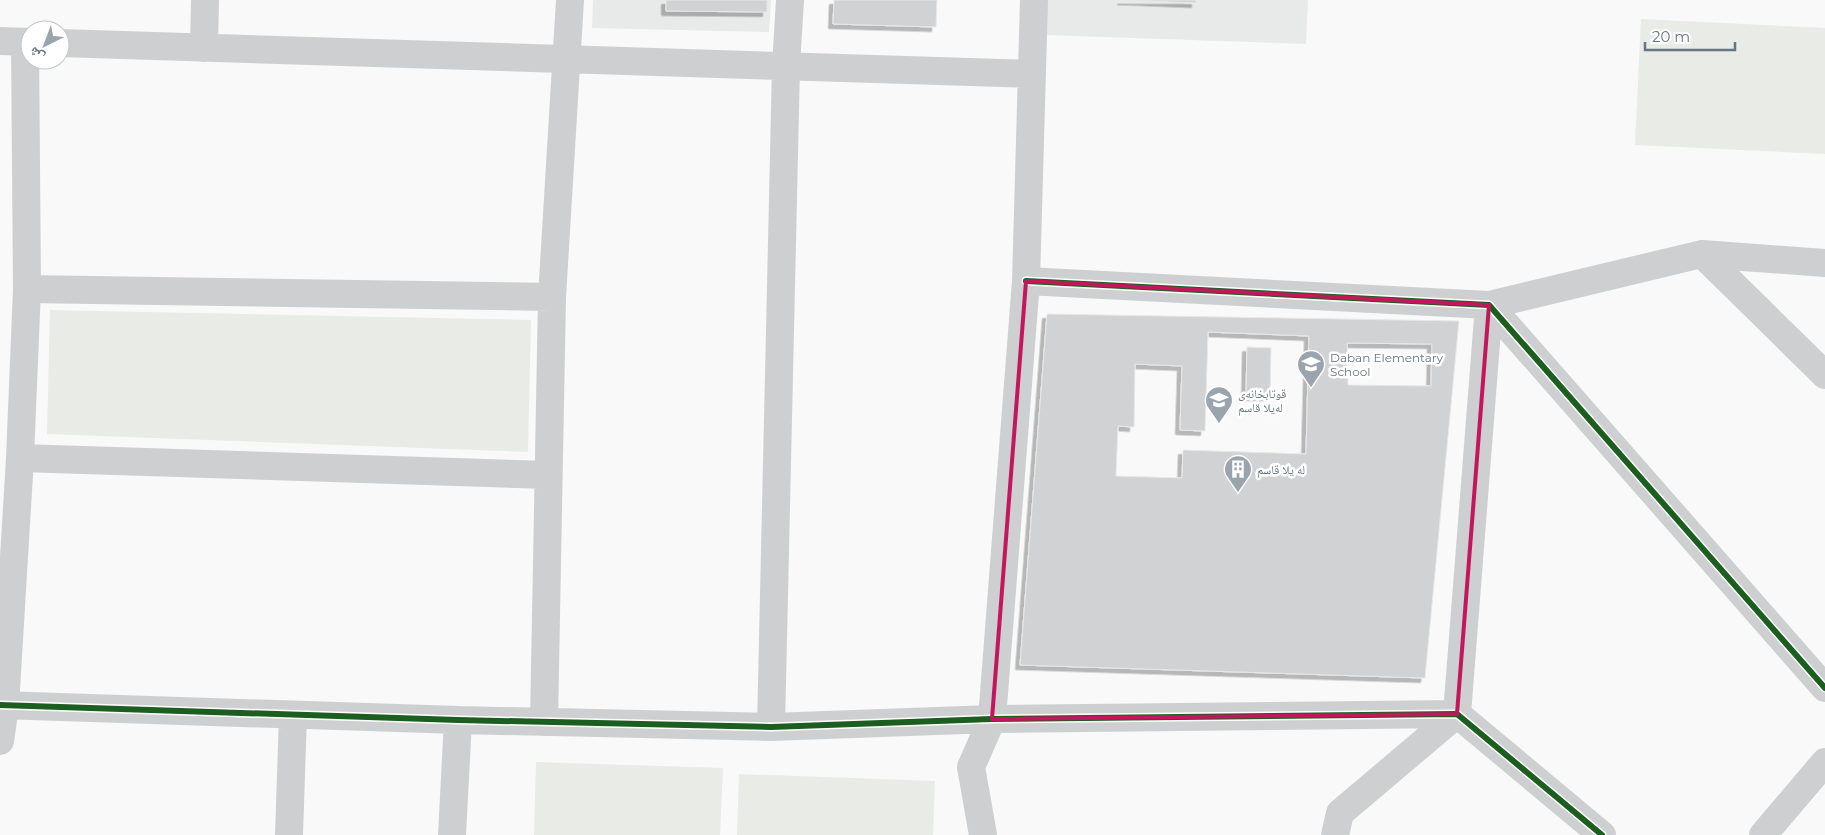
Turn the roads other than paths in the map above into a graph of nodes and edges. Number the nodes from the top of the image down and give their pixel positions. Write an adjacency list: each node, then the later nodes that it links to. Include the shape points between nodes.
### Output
1 (205, 0): 7 (street)
2 (570, 0): 8 (street)
3 (790, 0): 9 (street)
4 (1034, 0): 10 (street)
5 (18, 42): 14 (street)
6 (70, 43): 7 (street)
7 (204, 48): 8 (street)
8 (568, 59): 9 (street); 15 (street)
9 (786, 66): 10 (street); 27 (street)
10 (1032, 74): 13 (street)
11 (1702, 254): 12 (street); 16 (street); 17 (street)
12 (1825, 263)
13 (1026, 281): 16 (street); 24 (street)
14 (27, 289): 15 (street); 18 (street)
15 (552, 297): 19 (street)
16 (1489, 304): 20 (street); 23 (street)
17 (1825, 375)
18 (20, 458): 19 (street); 21 (street)
19 (548, 475): 26 (street)
20 (1825, 688)
21 (2, 705): 22 (street); 28 (street)
22 (293, 714): 25 (street); 30 (street)
23 (1457, 714): 24 (street); 33 (street, via 1340,813); 34 (street)
24 (992, 719): 27 (street); 32 (street, via 970,767)
25 (458, 720): 26 (street); 31 (street)
26 (544, 722): 27 (street)
27 (771, 727)
28 (0, 742)
29 (1825, 762): 35 (street)
30 (289, 835)
31 (452, 835)
32 (983, 835)
33 (1335, 835)
34 (1602, 835)
35 (1763, 835)

